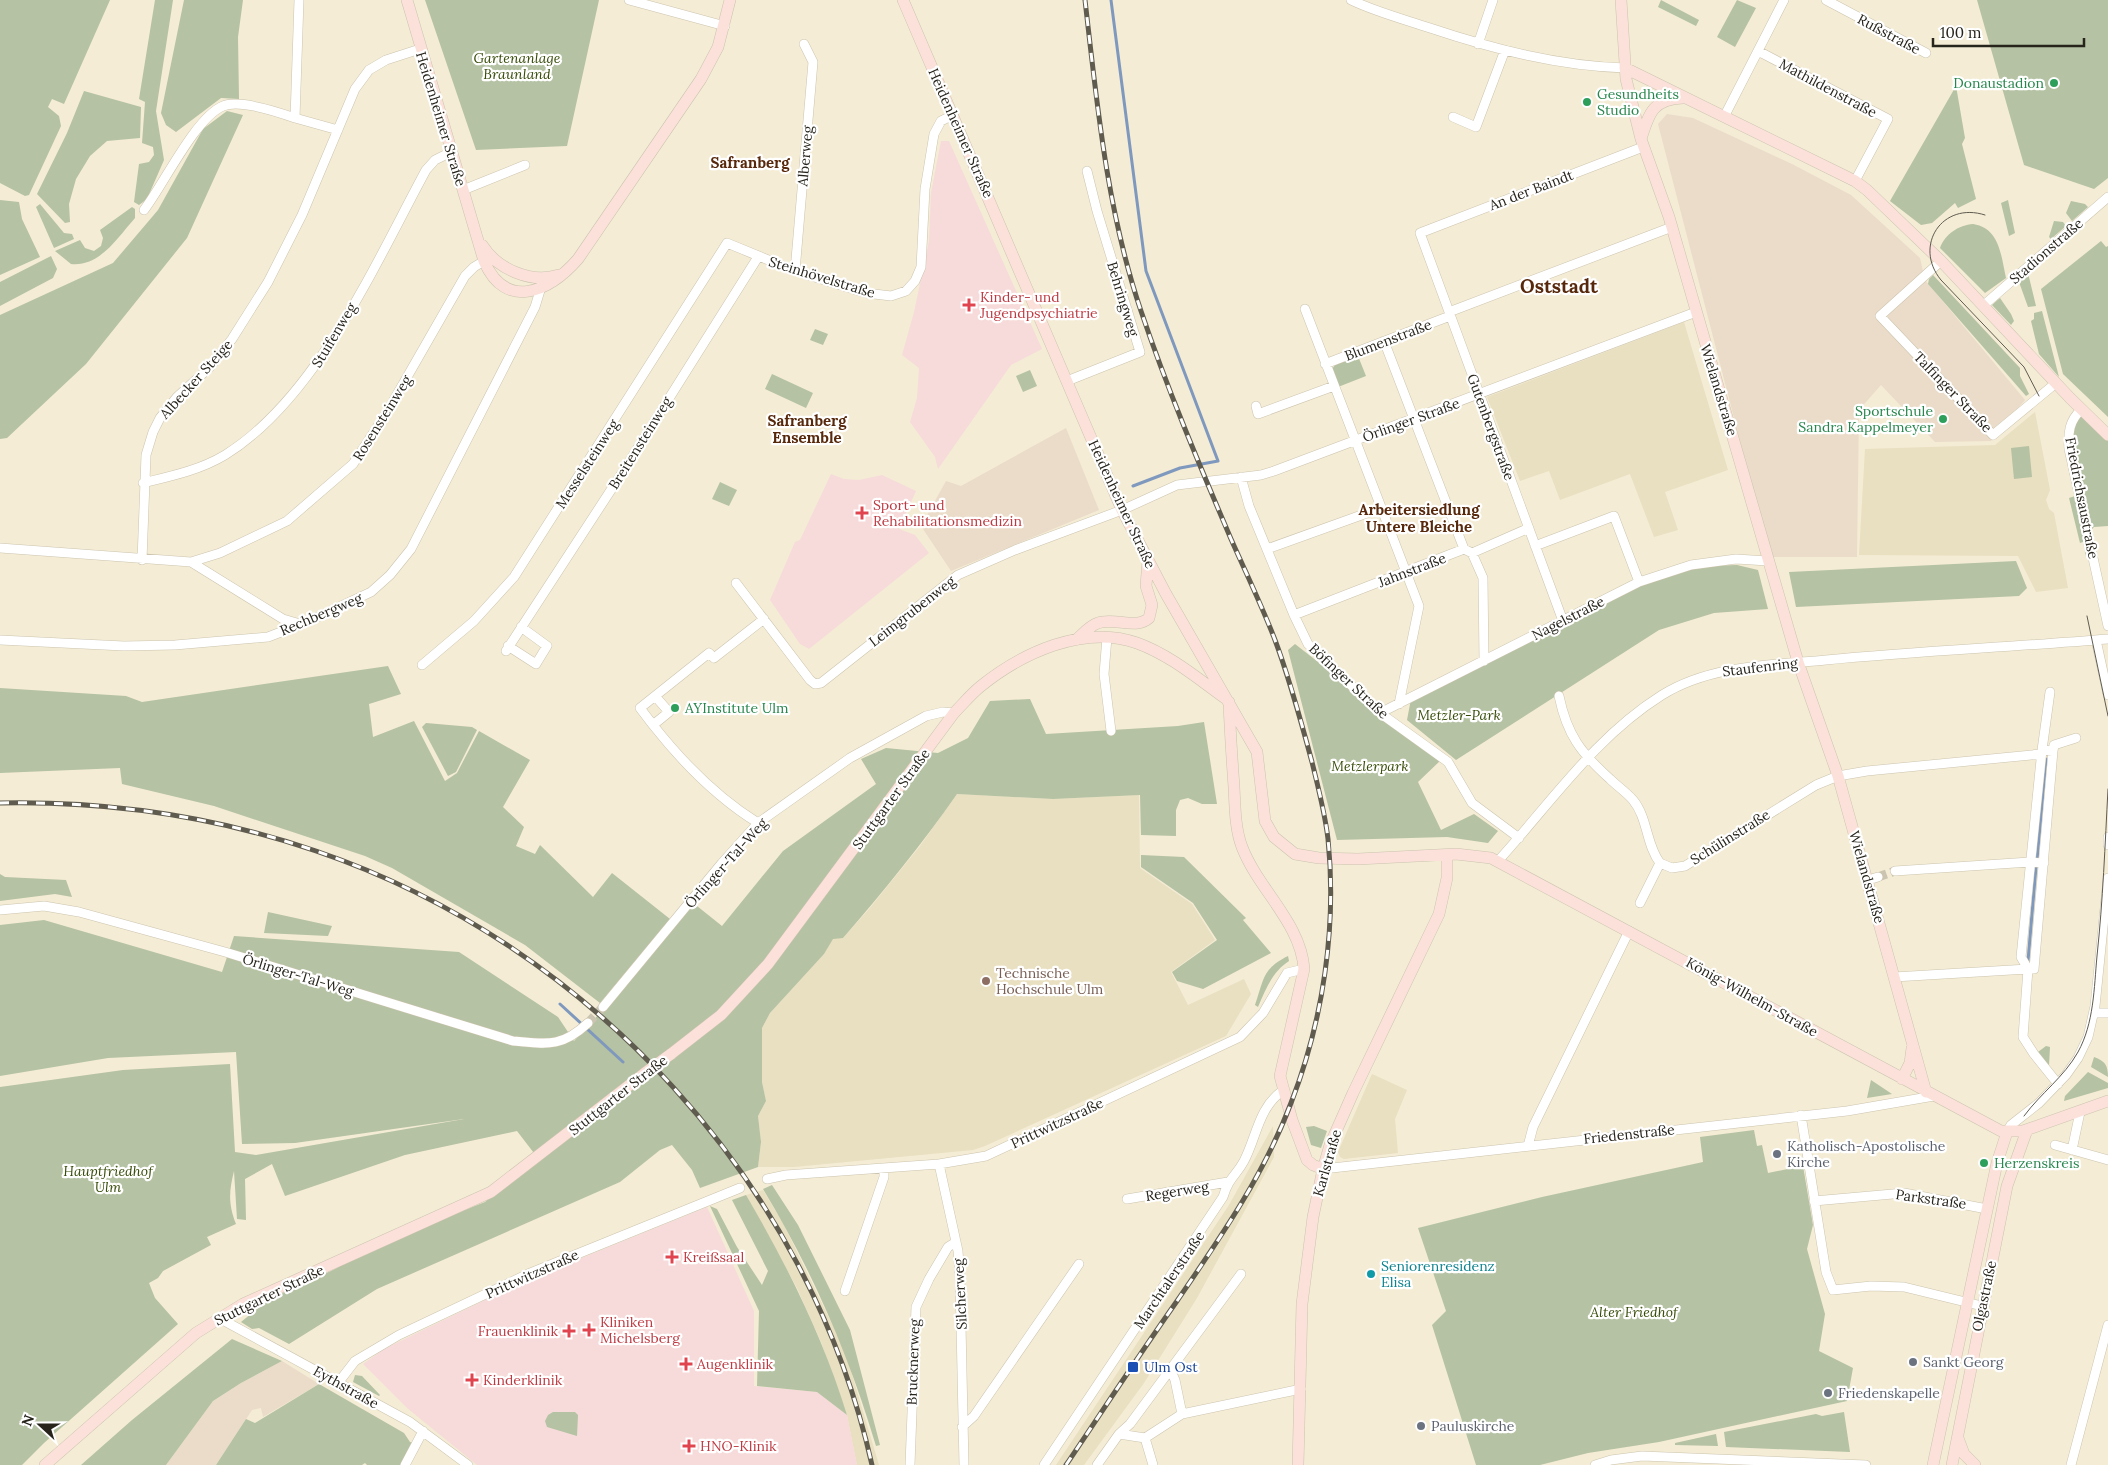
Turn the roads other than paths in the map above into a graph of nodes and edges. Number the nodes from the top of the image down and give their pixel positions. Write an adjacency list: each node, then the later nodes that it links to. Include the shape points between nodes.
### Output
1 (299, 0): 23 (street)
2 (407, 0): 14 (main road, Heidenheimer Straße)
3 (629, 0): 11 (street)
4 (730, 0): 11 (main road, Heidenheimer Straße)
5 (903, 0): 20 (main road, Heidenheimer Straße)
6 (1351, 0): 13 (street, via 1377,12)
7 (1493, 0): 13 (street)
8 (1621, 0): 18 (main road, Wielandstraße)
9 (1784, 0): 16 (street)
10 (1826, 0): 17 (street, Rußstraße)
11 (725, 26): 40 (main road, Heidenheimer Straße, via 694,92 578,259 563,274)
12 (804, 44): 39 (street, Alberweg, via 813,62)
13 (1478, 44): 15 (street)
14 (420, 49): 24 (street, Albecker Steige, via 386,60 370,70 356,89); 26 (main road, Heidenheimer Straße)
15 (1505, 50): 18 (street, via 1568,63); 21 (street, via 1476,127)
16 (1758, 51): 22 (street); 29 (street, Mathildenstraße, via 1888,119)
17 (1926, 53)
18 (1624, 68): 19 (main road); 25 (main road, Wielandstraße)
19 (1683, 98): 22 (main road); 25 (main road, via 1664,101 1652,110)
20 (953, 115): 39 (street, Steinhövelstraße, via 941,121 934,134 925,189 921,267 906,292 891,296 866,292); 47 (main road, Heidenheimer Straße)
21 (1453, 117)
22 (1724, 117): 29 (main road)
23 (295, 118): 24 (street); 32 (street, via 245,105 223,106 196,128)
24 (338, 130): 57 (street, Albecker Steige, via 302,215 268,282 232,339 210,367 177,397 152,432)
25 (1639, 146): 33 (main road, Wielandstraße); 34 (street, An der Baindt)
26 (451, 152): 30 (main road, Heidenheimer Straße); 57 (street, Stuifenweg, via 435,160 426,170 316,367 267,422 226,455 184,474)
27 (525, 165): 30 (street)
28 (1087, 170): 47 (street, Behringweg, via 1140,352)
29 (1855, 181): 38 (main road)
30 (462, 190): 37 (main road, Heidenheimer Straße)
31 (2108, 197): 41 (street, Stadionstraße)
32 (144, 210)
33 (1672, 227): 43 (main road, Wielandstraße); 44 (street, Blumenstraße)
34 (1420, 233): 44 (street, Gutenbergstraße)
35 (727, 243): 36 (street, Steinhövelstraße); 85 (street, Messelsteinweg, via 514,577 474,622)
36 (758, 256): 39 (street, Steinhövelstraße); 77 (street, Breitensteinweg)
37 (488, 259): 40 (main road, Heidenheimer Straße); 40 (main road, Heidenheimer Straße, via 494,279 506,288 526,292); 68 (street, Rosensteinweg, via 470,270 464,278 380,424 353,464 287,521 220,553)
38 (1942, 260): 41 (main road); 48 (street, Talfinger Straße, via 1880,316 1993,435)
39 (795, 270)
40 (542, 284): 75 (street, Rechbergweg, via 531,314 408,554 371,592)
41 (1984, 305): 48 (main road)
42 (1305, 309): 46 (street)
43 (1696, 312): 50 (street, Örlinger Straße); 67 (main road, Wielandstraße)
44 (1450, 314): 45 (street, Blumenstraße); 50 (street, Gutenbergstraße)
45 (1384, 341): 46 (street, Blumenstraße); 53 (street)
46 (1325, 364): 49 (street)
47 (1068, 382): 59 (main road, Heidenheimer Straße)
48 (2056, 383): 52 (main road)
49 (1334, 386): 51 (street, via 1258,414); 55 (street)
50 (1480, 394): 53 (street, Örlinger Straße); 60 (street, Gutenbergstraße)
51 (1256, 406)
52 (2081, 410): 54 (main road); 76 (street, Friedrichsaustraße, via 2069,428 2069,449)
53 (1413, 419): 55 (street, Örlinger Straße); 64 (street)
54 (2108, 435)
55 (1354, 441): 56 (street, Örlinger Straße, via 1274,471); 58 (street)
56 (1242, 477): 59 (street, Örlinger Straße, via 1177,485); 63 (street, Böfinger Straße)
57 (143, 483): 65 (street, Albecker Steige)
58 (1380, 508): 63 (street); 69 (street)
59 (1122, 510): 66 (main road, Heidenheimer Straße); 73 (street, Leimgrubenweg, via 958,575 821,683 815,684 810,680)
60 (1529, 528): 61 (street, Gutenbergstraße); 64 (street, Jahnstraße)
61 (1536, 546): 70 (street, via 1614,516); 74 (street, Gutenbergstraße)
62 (0, 548): 65 (street, Rosensteinweg)
63 (1267, 550): 72 (street, Böfinger Straße)
64 (1468, 551): 69 (street, Jahnstraße); 83 (street, via 1483,578)
65 (142, 560): 68 (street, Rosensteinweg)
66 (1148, 560): 81 (main road, via 1146,586 1152,605 1149,618 1141,624 1101,622); 90 (main road, Heidenheimer Straße)
67 (1768, 561): 70 (street, Nagelstraße, via 1736,559 1691,565); 84 (main road, Wielandstraße)
68 (191, 562): 75 (street, via 282,618)
69 (1406, 573): 72 (street, Jahnstraße); 91 (street, via 1419,606)
70 (1639, 582): 74 (street, Nagelstraße)
71 (736, 583): 73 (street, Leimgrubenweg)
72 (1294, 615): 93 (street, Böfinger Straße, via 1308,644)
73 (764, 619): 87 (street, via 714,658 709,653)
74 (1563, 621): 83 (street, Nagelstraße)
75 (300, 624): 80 (street, Rechbergweg, via 268,637 175,645)
76 (2108, 626)
77 (521, 627): 77 (street, Breitensteinweg, via 507,649 536,664 547,646)
78 (1107, 638): 81 (main road, Stuttgarter Straße); 90 (main road, Stuttgarter Straße, via 1152,649); 95 (street, via 1104,674)
79 (2108, 639): 82 (street, Staufenring)
80 (0, 640)
81 (1076, 640): 92 (main road, Stuttgarter Straße, via 1012,664 979,687)
82 (2096, 640): 84 (street, Staufenring); 89 (street)
83 (1484, 661): 91 (street, Nagelstraße)
84 (1798, 662): 99 (street, Staufenring, via 1721,672 1686,682 1627,720); 100 (main road, Wielandstraße)
85 (422, 665)
86 (2050, 692): 98 (street)
87 (655, 696): 94 (street, via 640,708); 94 (street, via 669,712)
88 (1559, 696): 99 (street, via 1563,718 1576,744)
89 (2108, 696)
90 (1229, 700): 105 (main road, Heidenheimer Straße, via 1257,752 1263,807 1269,829 1287,850 1302,856 1344,859); 116 (main road, via 1235,807 1241,846 1301,949)
91 (1399, 704): 93 (street, Nagelstraße)
92 (954, 713): 101 (street, Örlinger-Tal-Weg, via 926,716 850,758); 151 (main road, Stuttgarter Straße, bridge, via 768,964 721,1015 491,1192)
93 (1380, 713): 103 (street, Böfinger Straße, via 1448,762 1472,803)
94 (653, 725): 101 (street, via 682,762)
95 (1111, 731)
96 (2076, 738): 97 (street, via 2054,745)
97 (2053, 751): 98 (street); 108 (street)
98 (2042, 752): 100 (street); 107 (street)
99 (1588, 758): 103 (street, Staufenring); 109 (street, via 1634,801)
100 (1838, 776): 109 (street, Schülinstraße, via 1816,785 1685,866 1672,868); 117 (main road, Wielandstraße, via 1873,878)
101 (758, 823): 118 (street, Örlinger-Tal-Weg)
102 (2108, 837): 104 (street)
103 (1519, 838): 106 (street, Staufenring)
104 (2108, 845)
105 (1447, 854): 106 (main road, Heidenheimer Straße, via 1481,856); 138 (main road, Karlstraße, via 1447,878 1439,914 1353,1093)
106 (1498, 861): 114 (main road, König-Wilhelm-Straße)
107 (2030, 862): 108 (street); 110 (street); 115 (street, via 2021,957)
108 (2044, 863): 115 (street, via 2034,969)
109 (1660, 864): 112 (street)
110 (1895, 871)
111 (2108, 878): 119 (street)
112 (1640, 903)
113 (0, 910): 120 (street, Örlinger-Tal-Weg, via 44,906 79,912 224,952 513,1041 551,1044 570,1038)
114 (1629, 932): 122 (main road, König-Wilhelm-Straße); 133 (street, via 1533,1127)
115 (2028, 969): 117 (street); 123 (street, via 2023,1037)
116 (1304, 970): 124 (main road, via 1282,1059); 136 (street, Prittwitzstraße, via 1286,973 1256,1023 1240,1037 1216,1050 986,1156)
117 (1894, 977): 121 (main road, Wielandstraße)
118 (603, 1008)
119 (2103, 1014): 123 (street, via 2073,1067)
120 (585, 1026)
121 (1913, 1046): 122 (main road); 125 (main road, Wielandstraße)
122 (1902, 1079): 125 (main road, König-Wilhelm-Straße)
123 (2058, 1084): 127 (street)
124 (1282, 1091): 138 (main road, via 1307,1160); 140 (street, Marchtalerstraße, via 1261,1115 1244,1162)
125 (1930, 1094): 129 (street, Friedenstraße, via 1847,1111); 131 (main road, König-Wilhelm-Straße)
126 (2108, 1101): 128 (main road)
127 (2040, 1103): 130 (street); 131 (street)
128 (2080, 1112): 130 (main road); 134 (street)
129 (1801, 1114): 133 (street, Friedenstraße); 143 (street)
130 (2027, 1130): 131 (main road); 150 (main road, Olgastraße, via 2007,1186)
131 (2006, 1132): 144 (main road, Olgastraße)
132 (2055, 1145): 134 (street)
133 (1528, 1146): 138 (street, Friedenstraße)
134 (2072, 1150): 135 (street)
135 (2108, 1160)
136 (940, 1164): 137 (street, Prittwitzstraße); 145 (street, Silcherweg)
137 (884, 1168): 139 (street, Prittwitzstraße, via 786,1174); 148 (street, via 884,1177)
138 (1323, 1169): 155 (main road, Karlstraße, via 1302,1304)
139 (767, 1179)
140 (1228, 1182): 142 (street, Regerweg); 168 (street, Marchtalerstraße, via 1223,1197)
141 (740, 1188): 154 (street, Prittwitzstraße, via 528,1274 399,1335 355,1361)
142 (1127, 1199)
143 (1814, 1201): 144 (street, Parkstraße, via 1904,1193); 149 (street, via 1826,1272 1833,1290 1904,1287)
144 (1987, 1209): 149 (main road, Olgastraße)
145 (956, 1242): 158 (street, Silcherweg, via 960,1278); 166 (street, Brucknerweg, via 948,1247 916,1307)
146 (1079, 1264): 158 (street, via 974,1416)
147 (1241, 1274): 153 (street)
148 (845, 1291)
149 (1967, 1303): 150 (street); 174 (main road, Olgastraße)
150 (1982, 1306): 157 (main road, Olgastraße)
151 (219, 1318): 154 (street, Eythstraße); 163 (main road, Stuttgarter Straße, via 196,1333)
152 (2108, 1325): 177 (street)
153 (1170, 1369): 156 (street); 160 (street)
154 (338, 1383): 159 (street, Eythstraße)
155 (1301, 1389): 156 (street); 171 (main road, Karlstraße)
156 (1182, 1414): 161 (street)
157 (1958, 1426): 175 (main road, Olgastraße); 176 (main road, via 1961,1449)
158 (962, 1427): 167 (street, Silcherweg)
159 (423, 1431): 164 (street); 165 (street, Eythstraße)
160 (1119, 1434): 161 (street); 169 (street)
161 (1144, 1438): 170 (street)
162 (1736, 1462): 172 (street, via 1642,1456); 173 (street)
163 (45, 1465)
164 (405, 1465)
165 (468, 1465)
166 (910, 1465)
167 (964, 1465)
168 (1044, 1465)
169 (1097, 1465)
170 (1153, 1465)
171 (1298, 1465)
172 (1595, 1465)
173 (1866, 1465)
174 (1934, 1465)
175 (1952, 1465)
176 (1976, 1465)
177 (2072, 1465)

